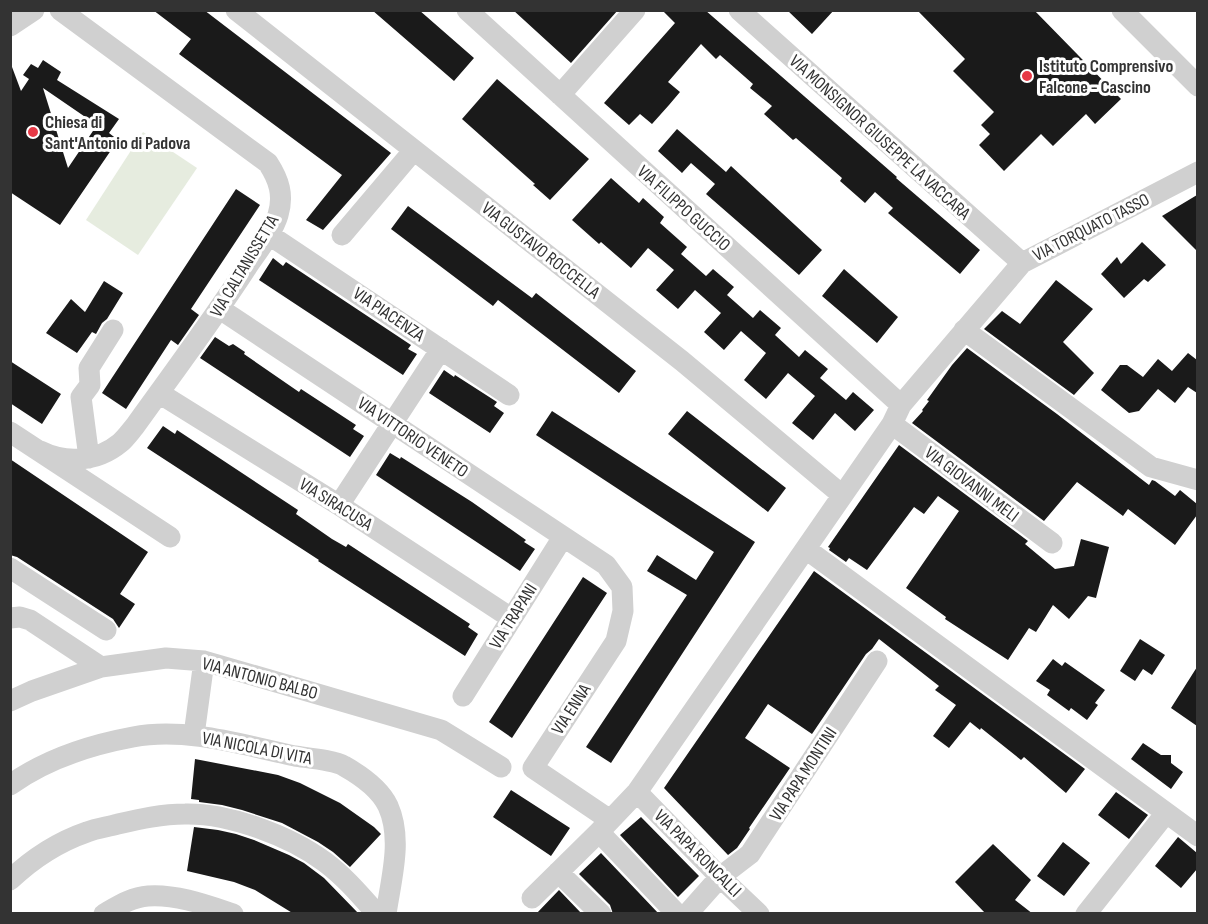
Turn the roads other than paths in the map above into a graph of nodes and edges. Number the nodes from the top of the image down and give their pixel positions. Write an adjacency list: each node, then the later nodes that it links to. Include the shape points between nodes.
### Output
1 (60, 10): 13 (street, VIA CALTANISSETTA, via 268,163 281,194 278,216)
2 (236, 10): 11 (street, VIA GUSTAVO ROCCELLA)
3 (467, 10): 10 (street, VIA FILIPPO GUCCIO)
4 (635, 10): 10 (street)
5 (739, 10): 15 (street, VIA MONSIGNOR GIUSEPPE LA VACCARA)
6 (1122, 10): 9 (street)
7 (28, 12): 8 (street)
8 (10, 27)
9 (1197, 86)
10 (560, 95): 22 (street, VIA FILIPPO GUCCIO)
11 (414, 150): 14 (street); 28 (street, VIA GUSTAVO ROCCELLA, via 682,361)
12 (1197, 172): 15 (street, VIA TORQUATO TASSO)
13 (268, 234): 16 (street, VIA CALTANISSETTA); 19 (street, VIA PIACENZA)
14 (342, 235)
15 (1022, 263): 18 (street, VIA TORQUATO TASSO)
16 (220, 309): 20 (street, VIA CALTANISSETTA); 23 (street, VIA VITTORIO VENETO)
17 (113, 330): 26 (street, via 88,368 90,385 81,397)
18 (964, 330): 22 (street, VIA TORQUATO TASSO); 27 (street, via 1151,466)
19 (441, 349): 21 (street, VIA PIACENZA); 23 (street)
20 (159, 393): 26 (street, VIA CALTANISSETTA, via 120,443); 29 (street, VIA SIRACUSA)
21 (509, 395)
22 (897, 414): 28 (street, VIA TORQUATO TASSO); 32 (street, VIA GIOVANNI MELI)
23 (393, 423): 29 (street); 31 (street, VIA VITTORIO VENETO)
24 (10, 432): 25 (street)
25 (40, 452): 26 (street, VIA CALTANISSETTA, via 62,459); 30 (street)
26 (89, 458)
27 (1197, 480)
28 (842, 495): 33 (street, VIA TORQUATO TASSO)
29 (339, 505): 37 (street, VIA SIRACUSA)
30 (170, 537)
31 (563, 537): 34 (street, VIA VITTORIO VENETO); 37 (street, VIA TRAPANI)
32 (1052, 543)
33 (806, 549): 47 (street, VIA TORQUATO TASSO); 48 (street)
34 (606, 565): 49 (street, VIA ENNA, via 622,587 616,641 533,768)
35 (10, 568): 38 (street)
36 (10, 618): 41 (street, via 30,620)
37 (511, 618): 42 (street, VIA TRAPANI)
38 (106, 630)
39 (204, 661): 41 (street, VIA ANTONIO BALBO, via 166,658); 44 (street); 45 (street, VIA ANTONIO BALBO, via 441,730)
40 (877, 661): 52 (street, VIA PAPA MONTINI, via 750,854)
41 (101, 667): 43 (street, VIA ANTONIO BALBO)
42 (463, 696)
43 (10, 701)
44 (194, 735): 46 (street, VIA NICOLA DI VITA, via 134,737 87,748 56,759); 58 (street, VIA NICOLA DI VITA, via 342,765 376,789 395,826)
45 (501, 767)
46 (10, 784)
47 (637, 792): 49 (street, VIA TORQUATO TASSO); 52 (street, VIA PAPA RONCALLI)
48 (1166, 813): 50 (street); 63 (street)
49 (605, 826): 51 (street, VIA TORQUATO TASSO); 60 (street)
50 (1197, 836)
51 (558, 872): 54 (street, VIA TORQUATO TASSO); 59 (street)
52 (720, 877): 61 (street, VIA PAPA MONTINI); 62 (street, VIA PAPA RONCALLI)
53 (10, 880): 57 (street, via 48,850 87,832 137,819 194,814 256,827 312,853 351,885)
54 (532, 898)
55 (104, 914): 56 (street, via 126,901 147,896 173,898)
56 (232, 914)
57 (377, 914)
58 (386, 914)
59 (601, 914)
60 (677, 914)
61 (689, 914)
62 (759, 914)
63 (1086, 914)

